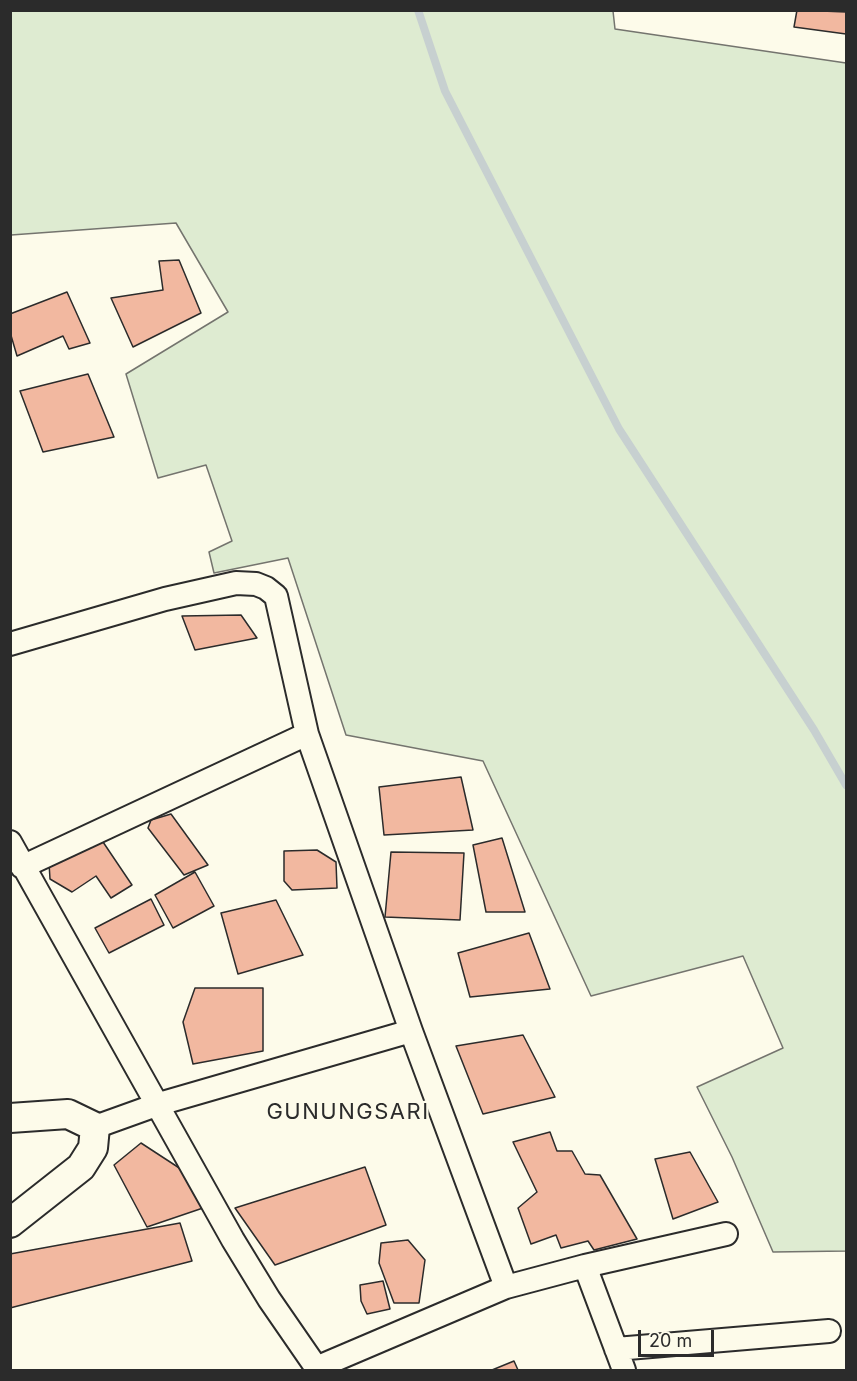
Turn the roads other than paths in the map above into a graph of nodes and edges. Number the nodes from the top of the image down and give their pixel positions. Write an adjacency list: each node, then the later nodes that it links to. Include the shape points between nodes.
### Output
1 (10, 644): 2 (street, via 165,599 236,583 256,584 276,596)
2 (307, 734): 4 (street); 5 (street)
3 (10, 842): 4 (street)
4 (22, 867): 6 (street)
5 (411, 1031): 6 (street); 12 (street)
6 (159, 1104): 8 (street); 15 (street, via 233,1240)
7 (10, 1118): 8 (street, via 68,1114)
8 (95, 1127): 9 (street, via 93,1148 81,1167)
9 (10, 1223)
10 (726, 1234): 11 (street)
11 (585, 1266): 12 (street); 14 (street)
12 (506, 1287): 15 (street)
13 (830, 1331): 14 (street)
14 (616, 1349): 16 (street)
15 (317, 1369)
16 (624, 1371)

